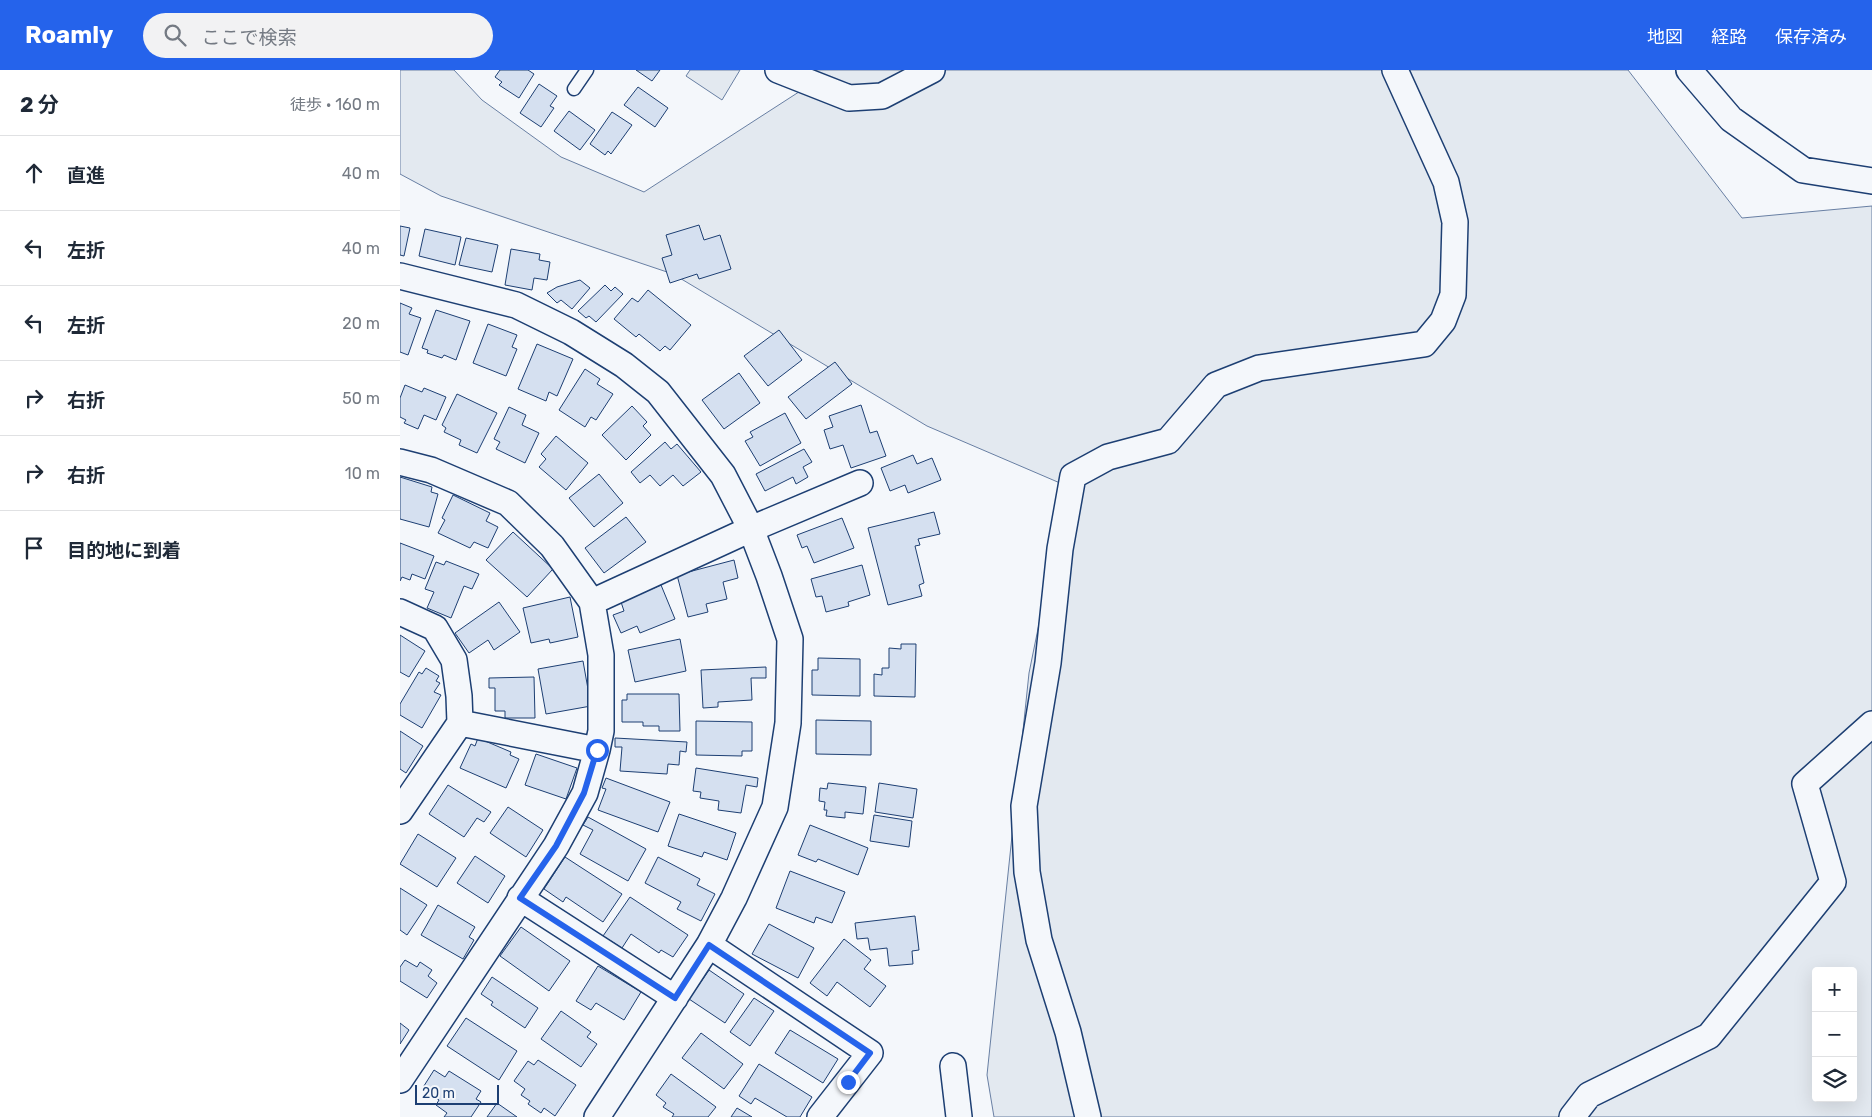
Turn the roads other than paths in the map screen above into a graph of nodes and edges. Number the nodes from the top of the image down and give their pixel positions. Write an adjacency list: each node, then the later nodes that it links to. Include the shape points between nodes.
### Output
1 (587, 70): 6 (lane)
2 (778, 70): 3 (street, via 849,98 882,96)
3 (932, 70)
4 (1396, 70): 26 (street, via 1446,182 1455,222 1453,295 1442,321 1424,344 1259,368 1216,385 1168,440 1108,457 1073,476 1060,549 1048,663 1024,806 1027,872 1039,940 1068,1032)
5 (1689, 70): 7 (street, via 1731,119 1802,170)
6 (574, 89)
7 (1872, 181)
8 (400, 276): 11 (street, via 516,304 571,332 624,365 658,392 723,475)
9 (400, 462): 12 (street, via 431,470 508,502 552,546)
10 (860, 483): 11 (street)
11 (751, 529): 12 (street); 19 (street, via 790,638 788,723 775,807)
12 (592, 602): 16 (street, via 601,655 601,730)
13 (400, 612): 14 (street, via 435,628 454,660)
14 (460, 723): 16 (street); 17 (street)
15 (1872, 724): 27 (street, via 1805,784 1833,882 1709,1036 1589,1095)
16 (597, 750): 18 (street, via 584,793 556,846)
17 (400, 812)
18 (520, 898): 20 (street); 22 (street)
19 (709, 945): 20 (street); 24 (street, via 870,1053)
20 (675, 998): 23 (street)
21 (952, 1066): 25 (street)
22 (400, 1080)
23 (597, 1117)
24 (820, 1117)
25 (959, 1117)
26 (1088, 1117)
27 (1572, 1117)

